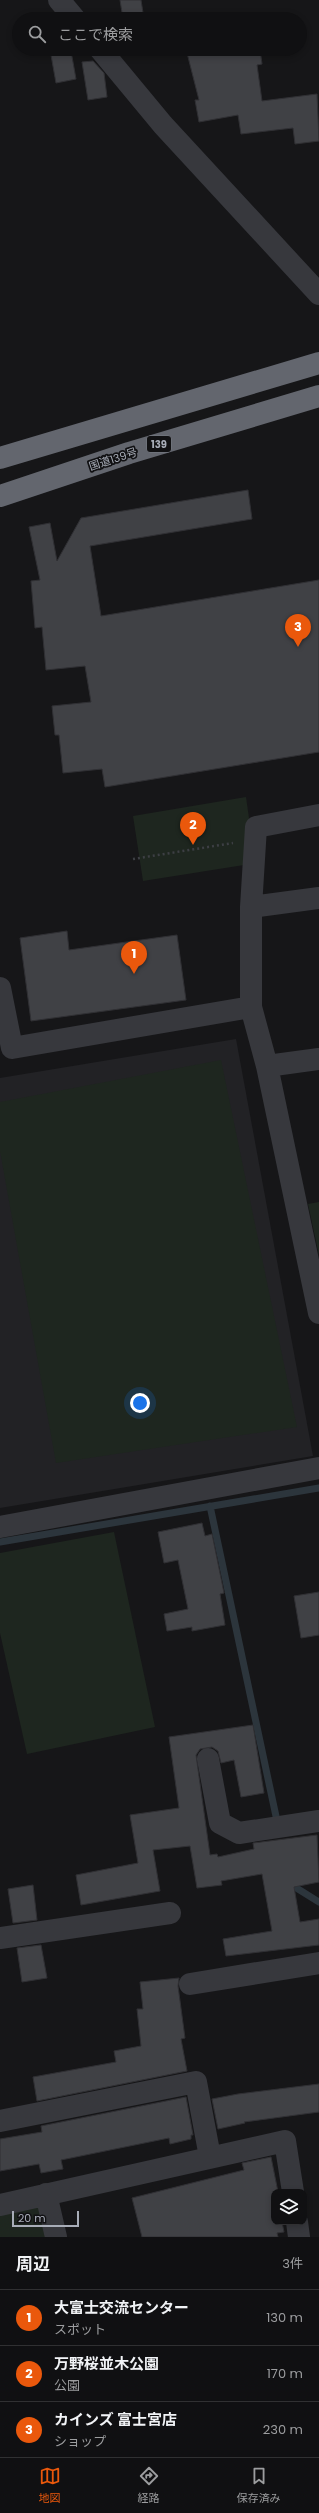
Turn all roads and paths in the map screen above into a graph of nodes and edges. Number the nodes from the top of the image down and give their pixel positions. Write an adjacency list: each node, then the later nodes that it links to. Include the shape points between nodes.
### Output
1 (60, 0): 2 (street)
2 (69, 12)
3 (106, 56): 4 (street, via 163,125)
4 (319, 294)
5 (319, 363): 7 (highway)
6 (319, 396): 8 (highway, 国道139号 / 139)
7 (0, 458)
8 (0, 496)
9 (319, 815): 10 (street, via 256,826)
10 (256, 840): 11 (path); 13 (street)
11 (133, 859)
12 (319, 898): 13 (street)
13 (251, 907): 15 (street)
14 (0, 988): 15 (street, via 12,1048)
15 (251, 1007): 17 (street)
16 (319, 1059): 17 (street)
17 (267, 1066): 18 (street)
18 (319, 1313)
19 (319, 1468): 20 (street)
20 (0, 1527)
21 (208, 1760): 22 (street, via 220,1823 239,1833)
22 (319, 1821)
23 (170, 1913): 24 (street)
24 (0, 1938)
25 (319, 1963): 26 (street)
26 (190, 1984)
27 (0, 2121): 28 (street, via 196,2082)
28 (210, 2157): 29 (street, via 285,2140); 30 (street)
29 (292, 2189)
30 (46, 2194): 31 (street); 33 (street)
31 (0, 2205)
32 (297, 2225): 34 (street)
33 (56, 2237)
34 (299, 2237)

